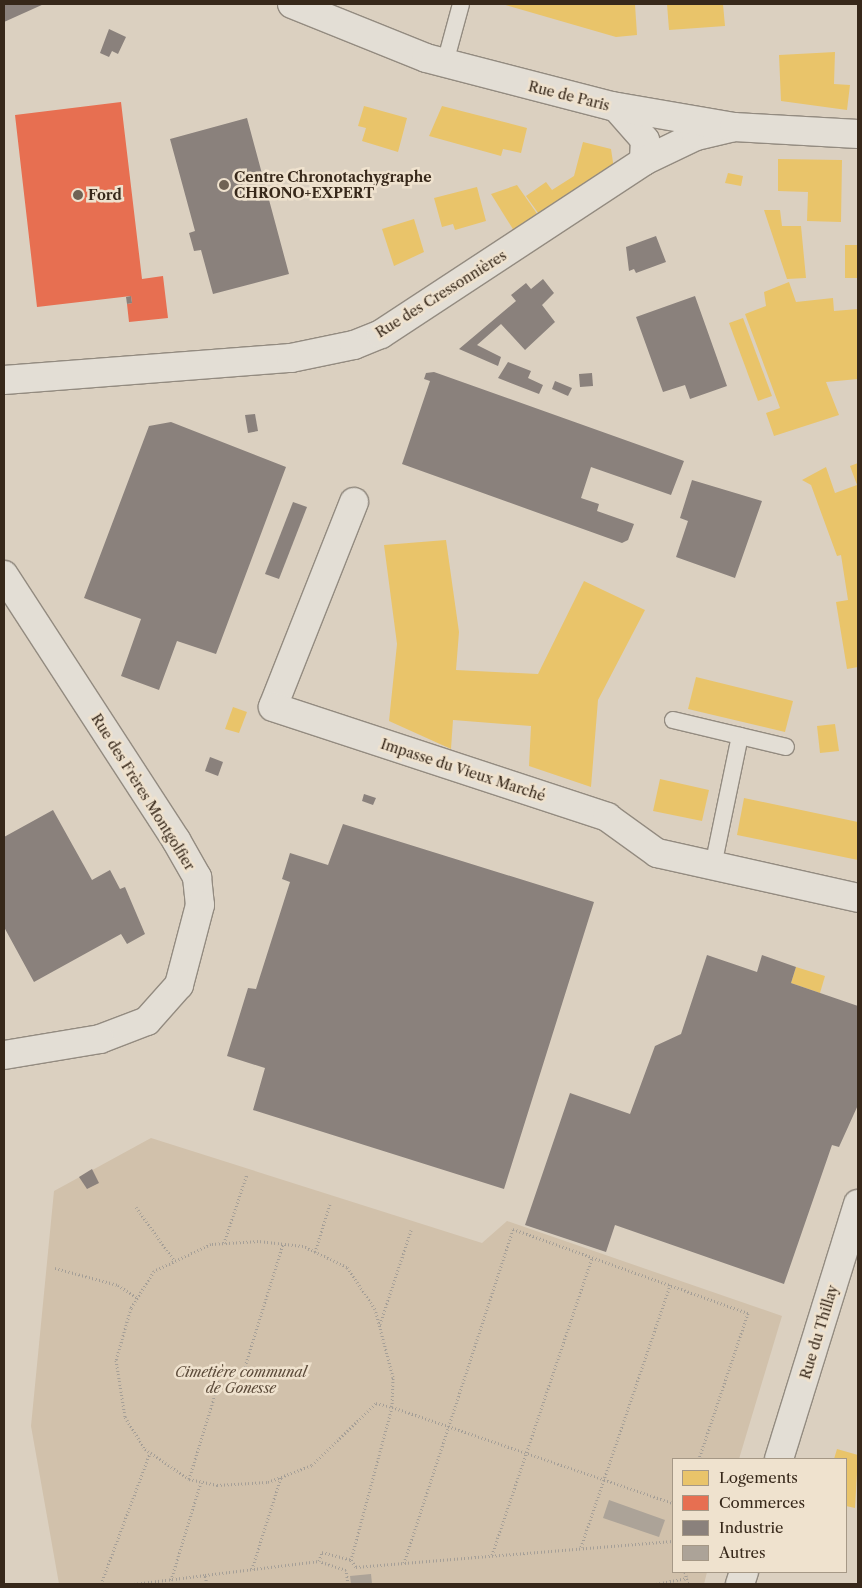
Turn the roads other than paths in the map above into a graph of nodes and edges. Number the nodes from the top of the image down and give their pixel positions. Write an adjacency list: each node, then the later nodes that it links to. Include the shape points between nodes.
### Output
1 (292, 4): 3 (street, Rue de Paris)
2 (461, 4): 3 (lane)
3 (445, 63): 4 (street, Rue de Paris)
4 (616, 107): 5 (street, Rue de Paris); 7 (street, via 645,140)
5 (734, 127): 6 (street, Rue de Paris); 7 (street, Rue des Cressonnières, via 696,136)
6 (858, 134)
7 (644, 161): 8 (street, Rue des Cressonnières, via 381,334 354,345 291,358)
8 (4, 380)
9 (354, 502): 14 (street, Impasse du Vieux Marché, via 273,707 607,817 627,828 643,846)
10 (4, 575): 16 (street, Rue des Frères Montgolfier, via 176,840 196,877 200,905 188,963 179,985 147,1021 100,1039)
11 (673, 720): 12 (lane)
12 (740, 736): 13 (lane); 14 (lane)
13 (786, 747)
14 (713, 866): 15 (street, Impasse du Vieux Marché)
15 (858, 898)
16 (4, 1055)
17 (858, 1204): 18 (street, Rue du Thillay)
18 (779, 1458)

